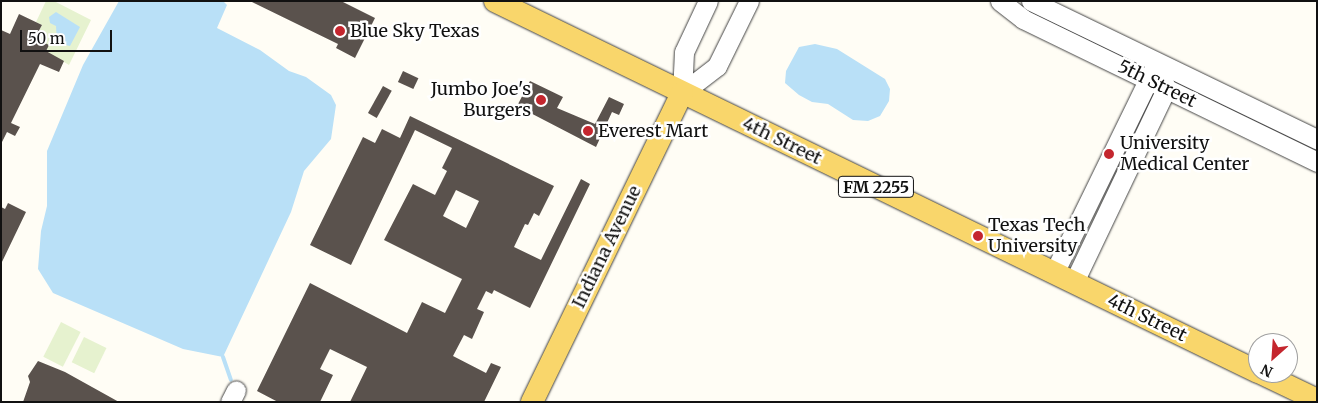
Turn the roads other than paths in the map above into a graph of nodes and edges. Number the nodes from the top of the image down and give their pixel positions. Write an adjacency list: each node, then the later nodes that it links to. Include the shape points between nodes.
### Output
1 (495, 1): 9 (main road, 4th Street / FM 2255)
2 (708, 1): 9 (street, Indiana Avenue, via 684,52)
3 (749, 1): 9 (street, Indiana Avenue, via 717,66)
4 (1000, 1): 7 (street, 5th Street, via 1022,19)
5 (1030, 1): 6 (street, 5th Street)
6 (1158, 63): 7 (street); 8 (street); 10 (street, 5th Street)
7 (1147, 79): 8 (street, 5th Street); 12 (street)
8 (1166, 89): 11 (street, 5th Street); 12 (street)
9 (682, 93): 12 (main road, 4th Street / FM 2255); 16 (main road, Indiana Avenue)
10 (1317, 139)
11 (1317, 162)
12 (1064, 278): 13 (main road, 4th Street / FM 2255)
13 (1248, 367)
14 (1282, 383): 15 (main road, 4th Street / FM 2255)
15 (1317, 400)
16 (532, 402)

